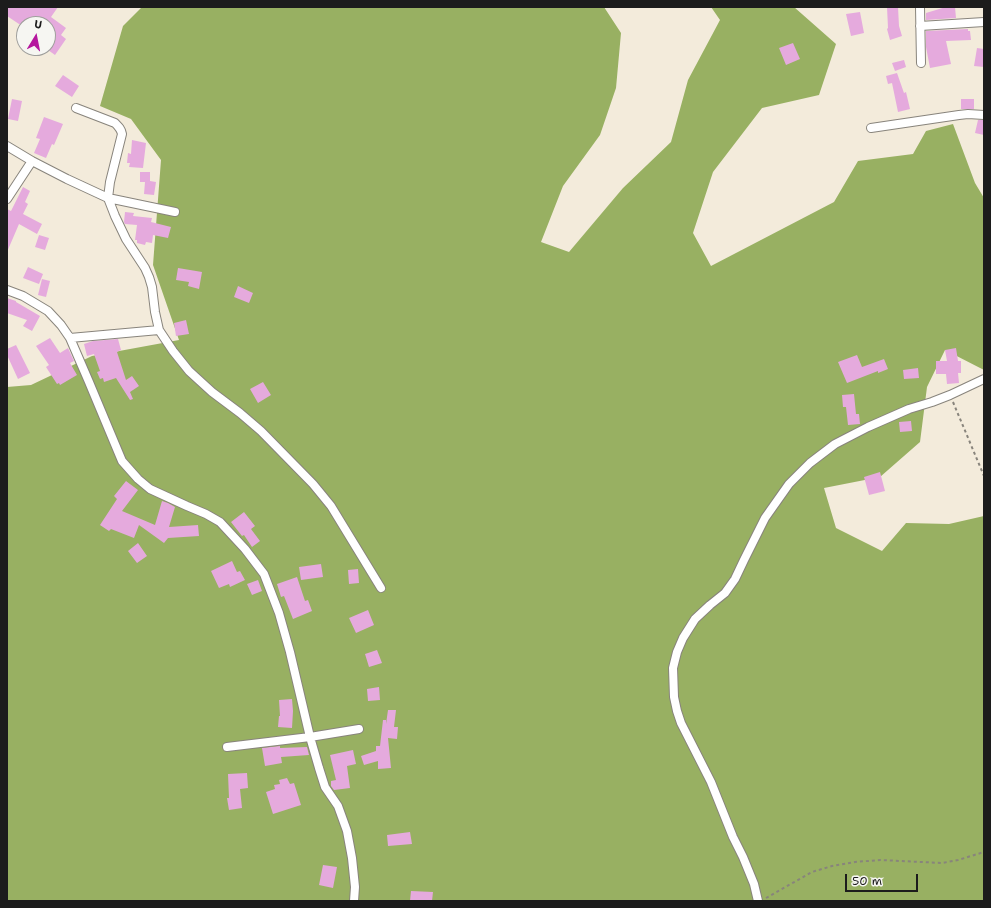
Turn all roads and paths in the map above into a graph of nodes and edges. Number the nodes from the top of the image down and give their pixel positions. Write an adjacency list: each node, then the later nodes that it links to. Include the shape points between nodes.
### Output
1 (920, 7): 3 (street)
2 (984, 22): 3 (street)
3 (920, 26): 4 (street)
4 (920, 63)
5 (76, 108): 10 (street, via 115,124 122,130)
6 (984, 115): 7 (street, via 959,115)
7 (871, 128)
8 (7, 146): 9 (street)
9 (32, 161): 10 (street); 11 (street)
10 (108, 198): 12 (street); 14 (street, via 126,239 149,277)
11 (7, 199)
12 (175, 212)
13 (7, 290): 15 (street, via 48,311)
14 (159, 330): 15 (street); 19 (street, via 189,371 261,431 313,484 331,506)
15 (70, 338): 21 (street, via 122,461 150,489 220,522 264,574 279,613)
16 (984, 379): 17 (street)
17 (950, 395): 18 (path); 26 (street, via 868,427 835,444 810,463 789,484 765,518 735,579 725,593 696,619 677,652 673,668 677,711 711,782 754,884)
18 (984, 476)
19 (381, 588)
20 (359, 729): 21 (street)
21 (310, 737): 22 (street); 25 (street, via 325,787 338,806 347,831 355,887)
22 (227, 747)
23 (984, 852): 24 (path, via 942,863 880,860 832,866 812,872)
24 (766, 897)
25 (354, 901)
26 (758, 901)

